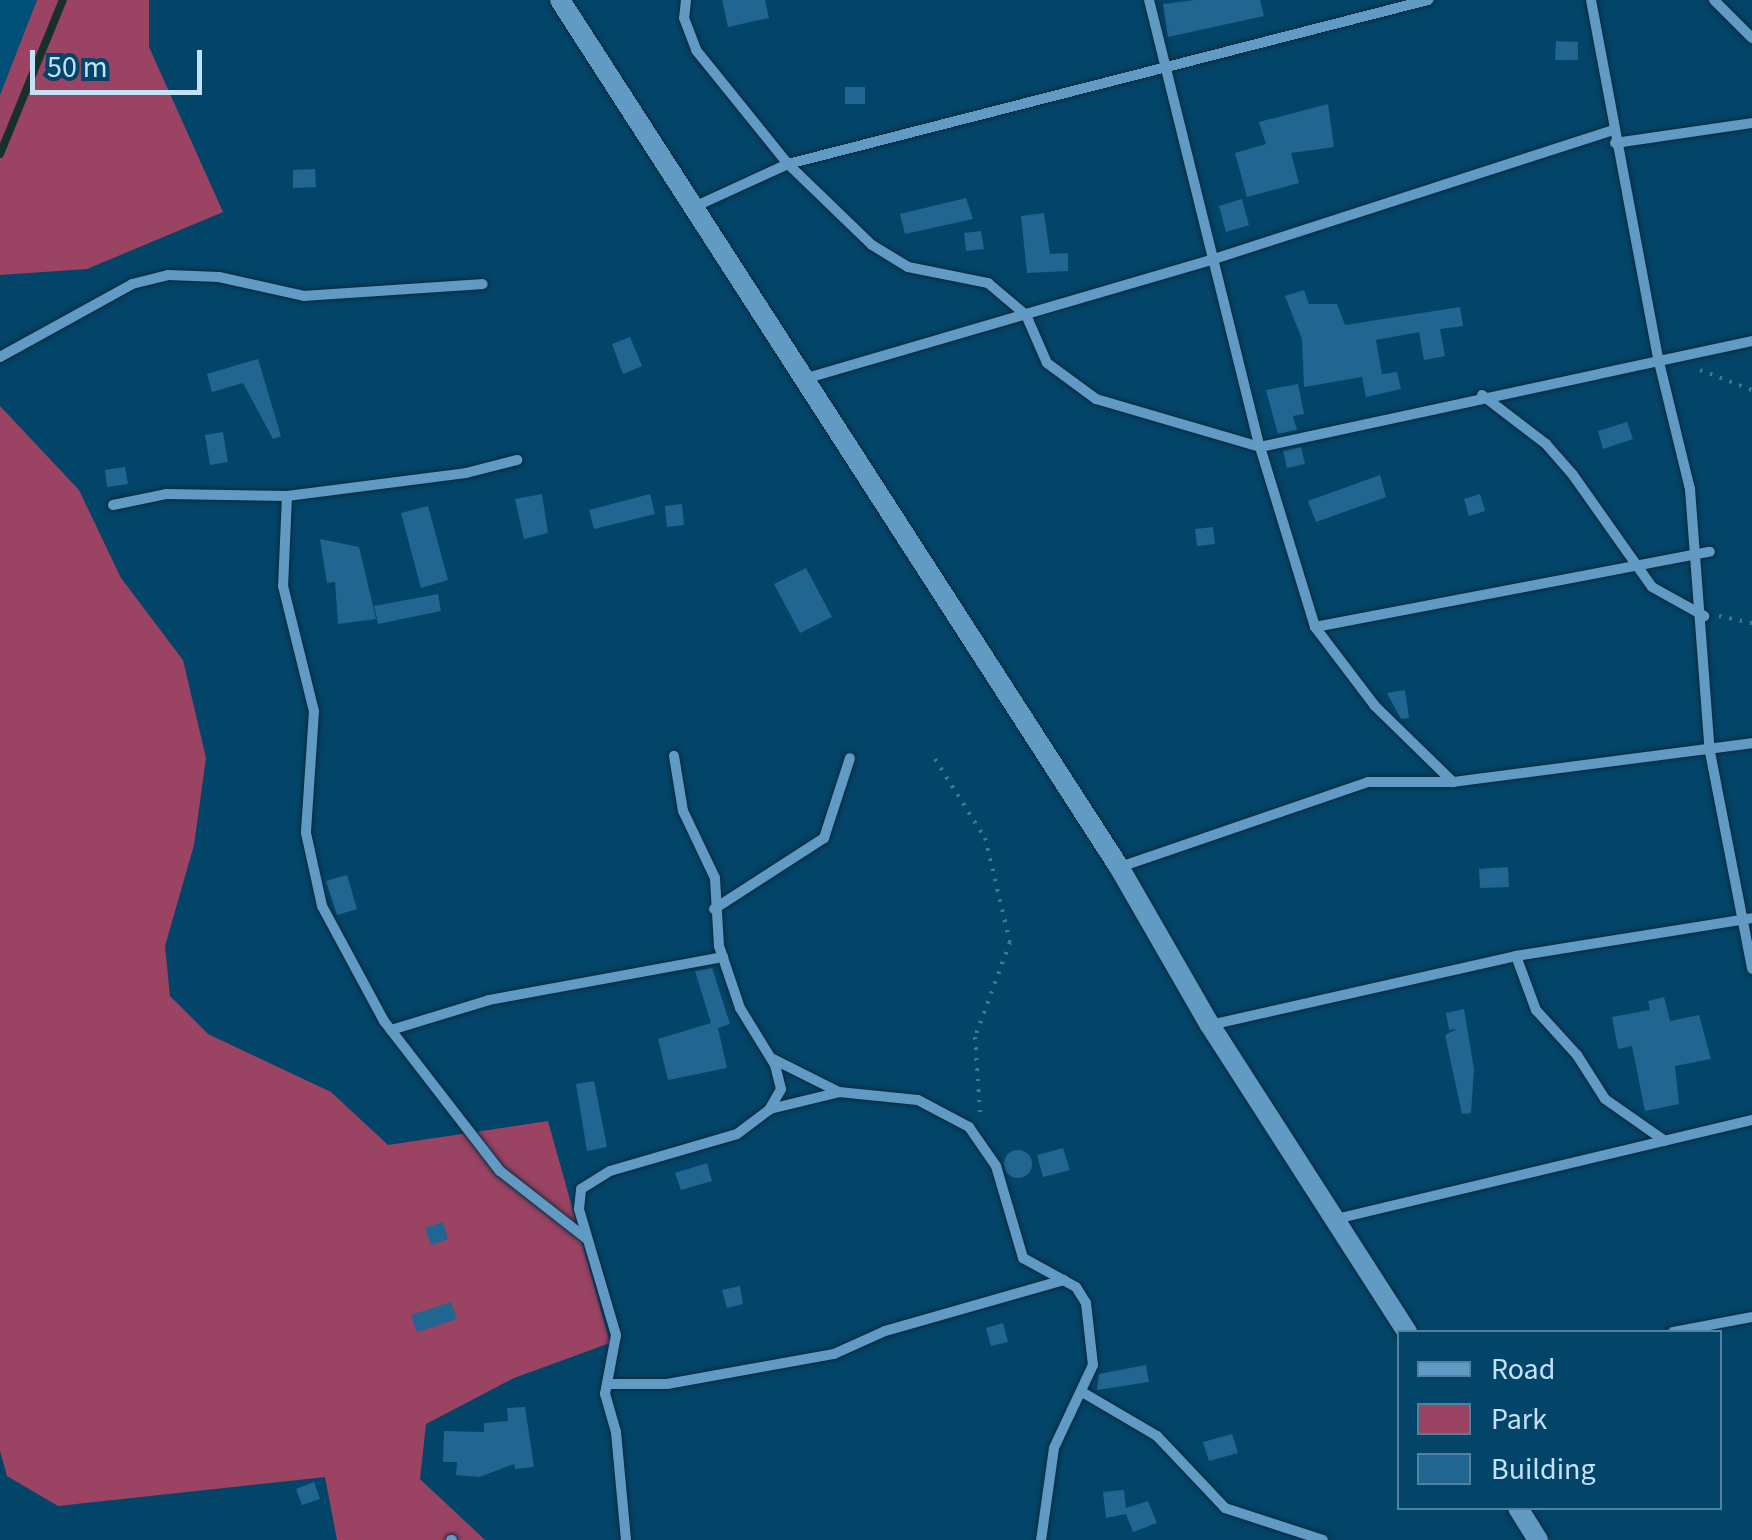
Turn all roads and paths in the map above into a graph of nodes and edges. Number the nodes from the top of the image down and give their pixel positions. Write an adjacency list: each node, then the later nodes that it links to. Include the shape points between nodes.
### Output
1 (560, 0): 13 (main road)
2 (686, 0): 12 (street, via 684,18 696,50)
3 (1148, 0): 8 (street)
4 (1428, 0): 8 (street)
5 (1591, 0): 10 (street)
6 (1714, 0): 7 (street)
7 (1752, 38)
8 (1164, 64): 12 (street); 14 (street)
9 (1752, 124): 11 (street)
10 (1613, 130): 11 (street); 14 (street)
11 (1615, 143): 20 (street)
12 (788, 164): 13 (street); 16 (street, via 872,245 908,267 988,283)
13 (691, 208): 21 (main road)
14 (1211, 260): 16 (street); 24 (street)
15 (483, 284): 18 (street, via 304,296 220,277 168,275 132,284)
16 (1026, 315): 21 (street); 24 (street, via 1047,363 1096,398)
17 (1752, 341): 19 (street)
18 (0, 358)
19 (1674, 360): 20 (street); 22 (path)
20 (1659, 362): 23 (street); 28 (street)
21 (804, 379): 39 (main road)
22 (1752, 390)
23 (1482, 395): 24 (street); 29 (street, via 1573,474)
24 (1260, 447): 32 (street)
25 (517, 460): 26 (street)
26 (287, 496): 27 (street, via 166,494); 46 (street, via 283,586 314,711 306,833 314,885)
27 (113, 505)
28 (1704, 551): 29 (street); 30 (street)
29 (1630, 564): 30 (street, via 1665,596); 32 (street)
30 (1704, 616): 31 (path); 34 (street)
31 (1752, 623)
32 (1315, 627): 38 (street, via 1376,706)
33 (1752, 743): 34 (street)
34 (1710, 752): 38 (street); 41 (street)
35 (674, 756): 40 (street, via 683,811 716,878)
36 (850, 758): 40 (street, via 852,769 824,838)
37 (935, 759): 52 (path, via 985,838 1010,942 975,1037 975,1087)
38 (1453, 782): 39 (street, via 1368,782)
39 (1119, 867): 45 (main road)
40 (714, 909): 43 (street)
41 (1747, 919): 42 (street); 44 (street)
42 (1516, 956): 45 (street); 51 (street, via 1536,1010 1577,1054 1606,1099)
43 (723, 958): 46 (street, via 488,1000); 47 (street, via 740,1008)
44 (1752, 969)
45 (1210, 1025): 53 (main road)
46 (391, 1030): 54 (street, via 500,1171)
47 (770, 1058): 48 (street); 49 (street, via 781,1078)
48 (839, 1092): 49 (street, via 797,1097); 52 (street, via 918,1100 969,1127)
49 (770, 1110): 54 (street, via 736,1134 585,1182 578,1199)
50 (1752, 1120): 51 (street)
51 (1665, 1141): 53 (street)
52 (989, 1151): 55 (street, via 1023,1258)
53 (1336, 1219): 57 (main road)
54 (588, 1240): 59 (street, via 616,1334)
55 (1064, 1280): 59 (street, via 885,1331 834,1354 667,1384); 60 (street, via 1086,1303 1096,1347)
56 (1752, 1317): 58 (street)
57 (1406, 1330)
58 (1684, 1330)
59 (608, 1384): 62 (street)
60 (1082, 1392): 63 (street, via 1054,1448); 64 (street, via 1157,1436 1225,1508)
61 (1519, 1510): 65 (main road)
62 (626, 1540)
63 (1041, 1540)
64 (1324, 1540)
65 (1538, 1540)

